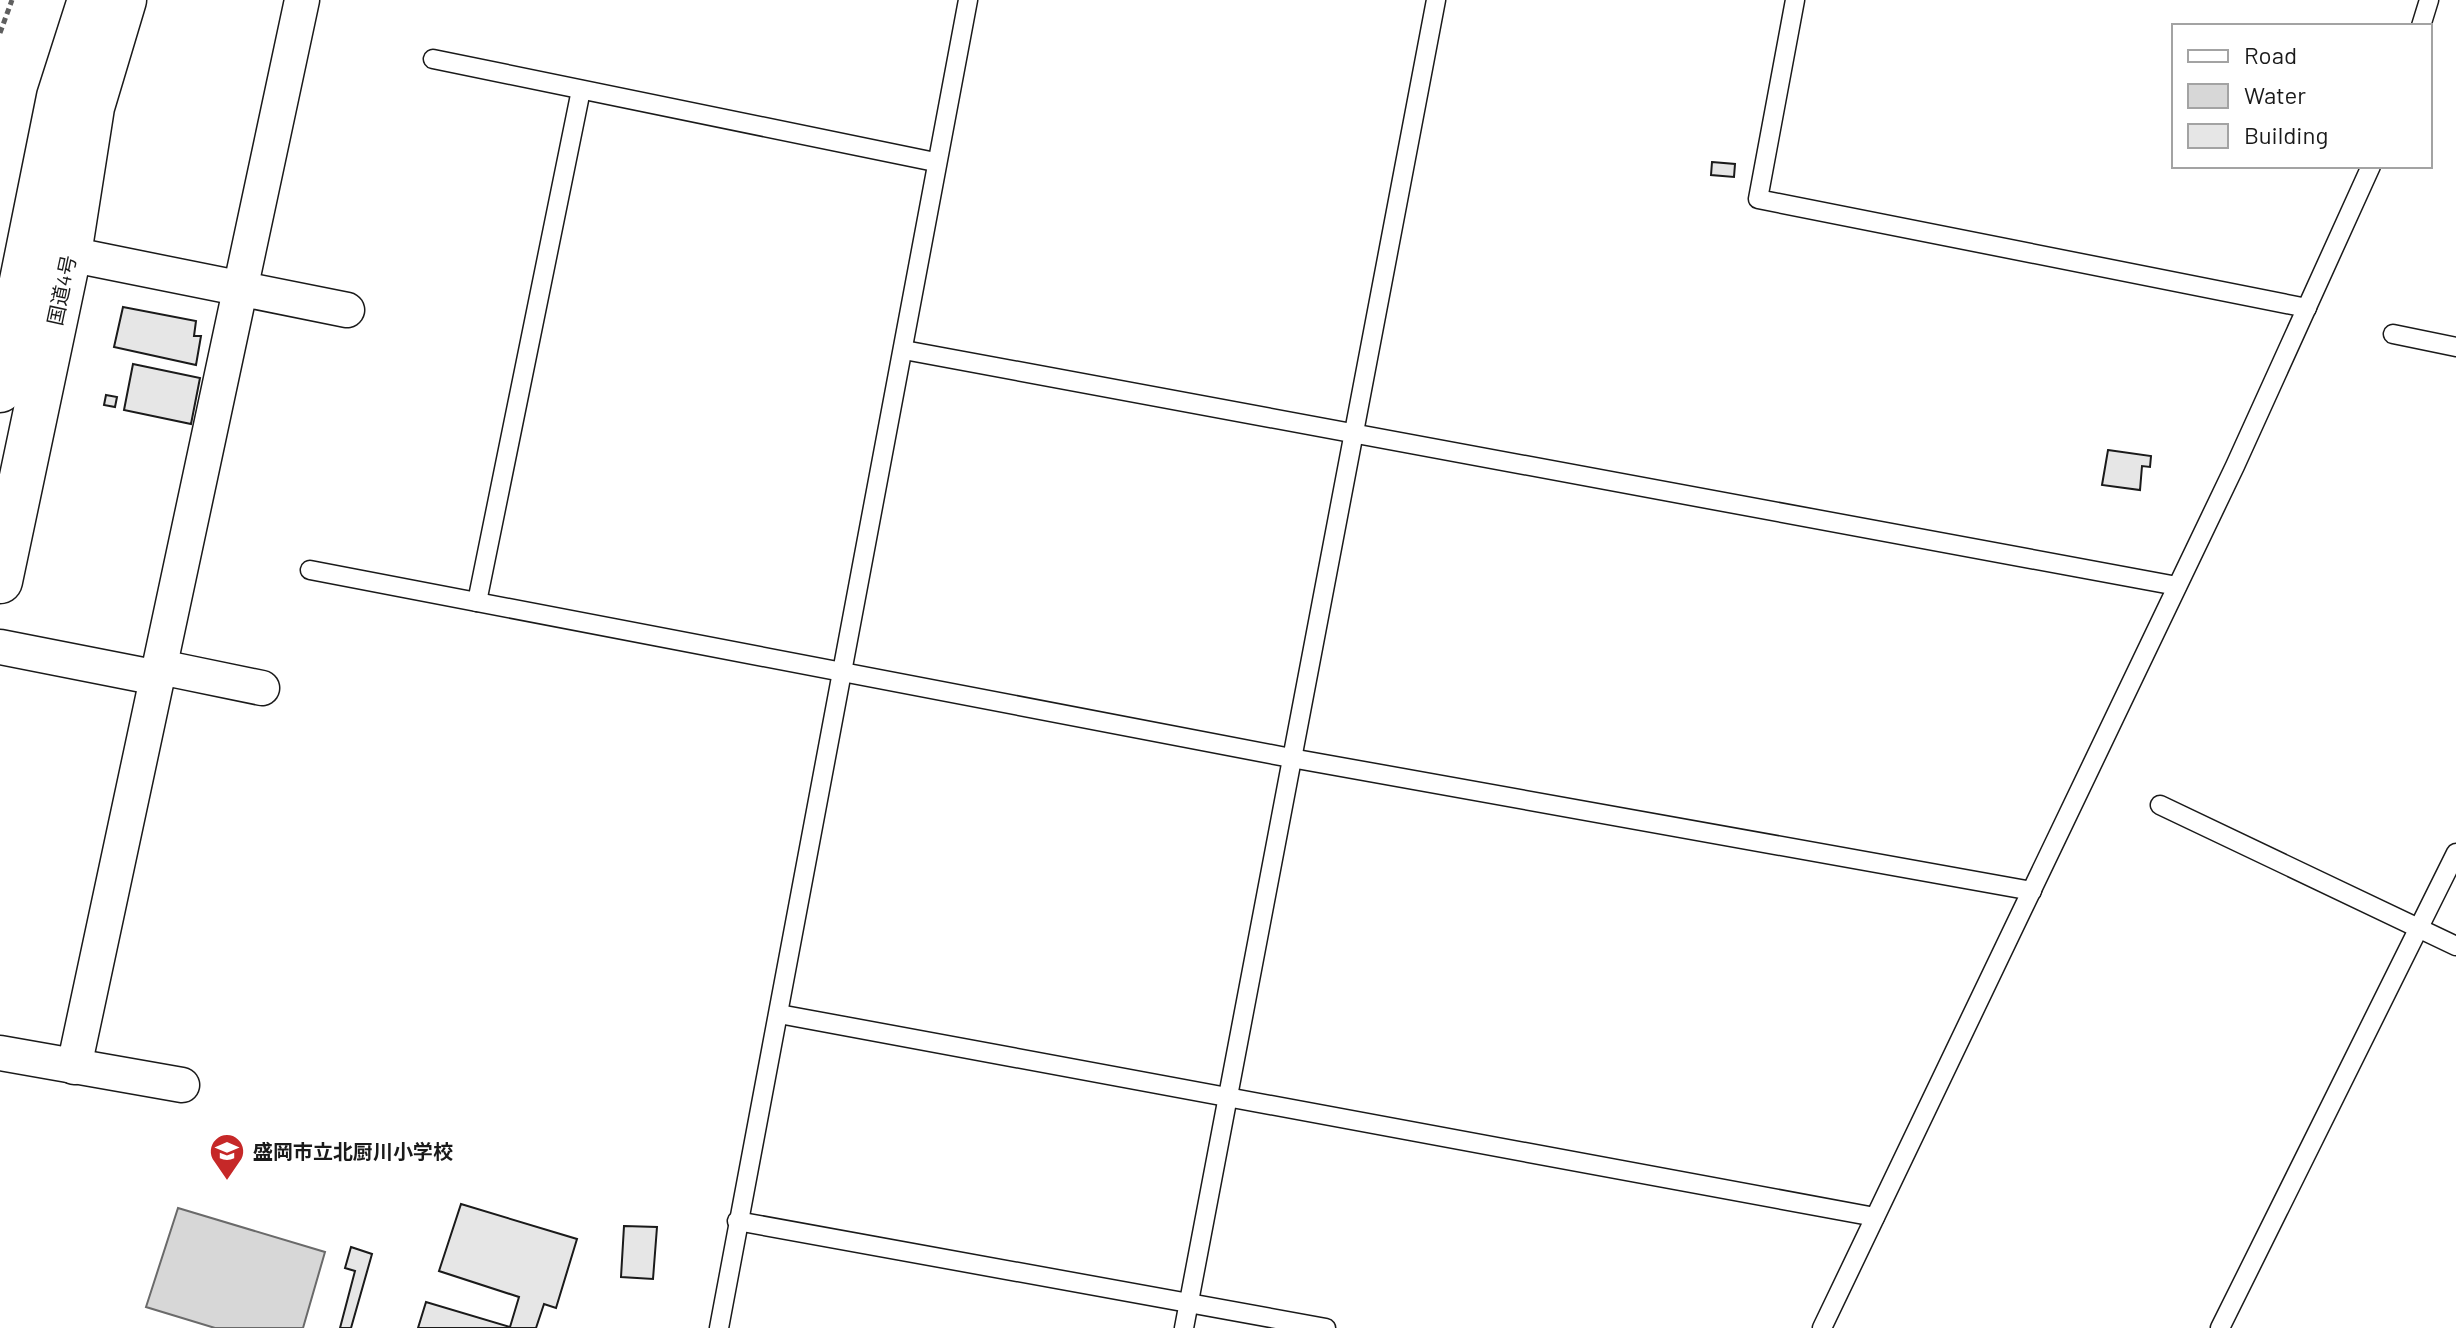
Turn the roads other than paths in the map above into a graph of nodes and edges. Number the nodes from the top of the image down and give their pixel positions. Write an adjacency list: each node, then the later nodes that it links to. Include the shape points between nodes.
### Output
1 (90, 0): 20 (highway, 国道4号, via 59,97)
2 (124, 0): 13 (highway, 国道4号, via 92,107)
3 (302, 0): 14 (street)
4 (968, 0): 11 (lane)
5 (1436, 0): 21 (lane)
6 (1795, 0): 15 (lane, via 1758,199)
7 (2429, 0): 8 (lane)
8 (2422, 24)
9 (433, 59): 10 (lane)
10 (581, 90): 11 (lane); 25 (lane)
11 (935, 162): 19 (lane)
12 (2370, 168): 15 (lane)
13 (69, 254): 14 (street); 23 (highway, 国道4号)
14 (241, 290): 16 (street); 28 (street)
15 (2307, 308): 24 (lane)
16 (347, 310)
17 (2393, 334): 18 (lane)
18 (2456, 347)
19 (904, 350): 21 (lane); 27 (lane)
20 (0, 390)
21 (1352, 432): 24 (lane); 30 (lane)
22 (310, 570): 25 (lane)
23 (0, 581)
24 (2177, 586): 33 (lane)
25 (477, 602): 27 (lane)
26 (0, 647): 28 (street)
27 (840, 671): 30 (lane); 36 (lane)
28 (159, 672): 29 (street); 38 (street)
29 (262, 688)
30 (1291, 758): 33 (lane); 40 (lane)
31 (2160, 805): 34 (lane)
32 (2456, 853): 34 (lane)
33 (2032, 891): 41 (lane)
34 (2419, 928): 35 (lane); 48 (lane)
35 (2456, 946)
36 (779, 1014): 40 (lane); 42 (lane)
37 (0, 1053): 38 (street)
38 (74, 1067): 39 (street)
39 (182, 1085)
40 (1228, 1096): 41 (lane); 43 (lane)
41 (1875, 1217): 47 (lane)
42 (737, 1221): 43 (lane); 44 (lane)
43 (1189, 1300): 45 (lane); 46 (lane)
44 (719, 1328)
45 (1184, 1328)
46 (1326, 1328)
47 (1822, 1328)
48 (2220, 1328)

